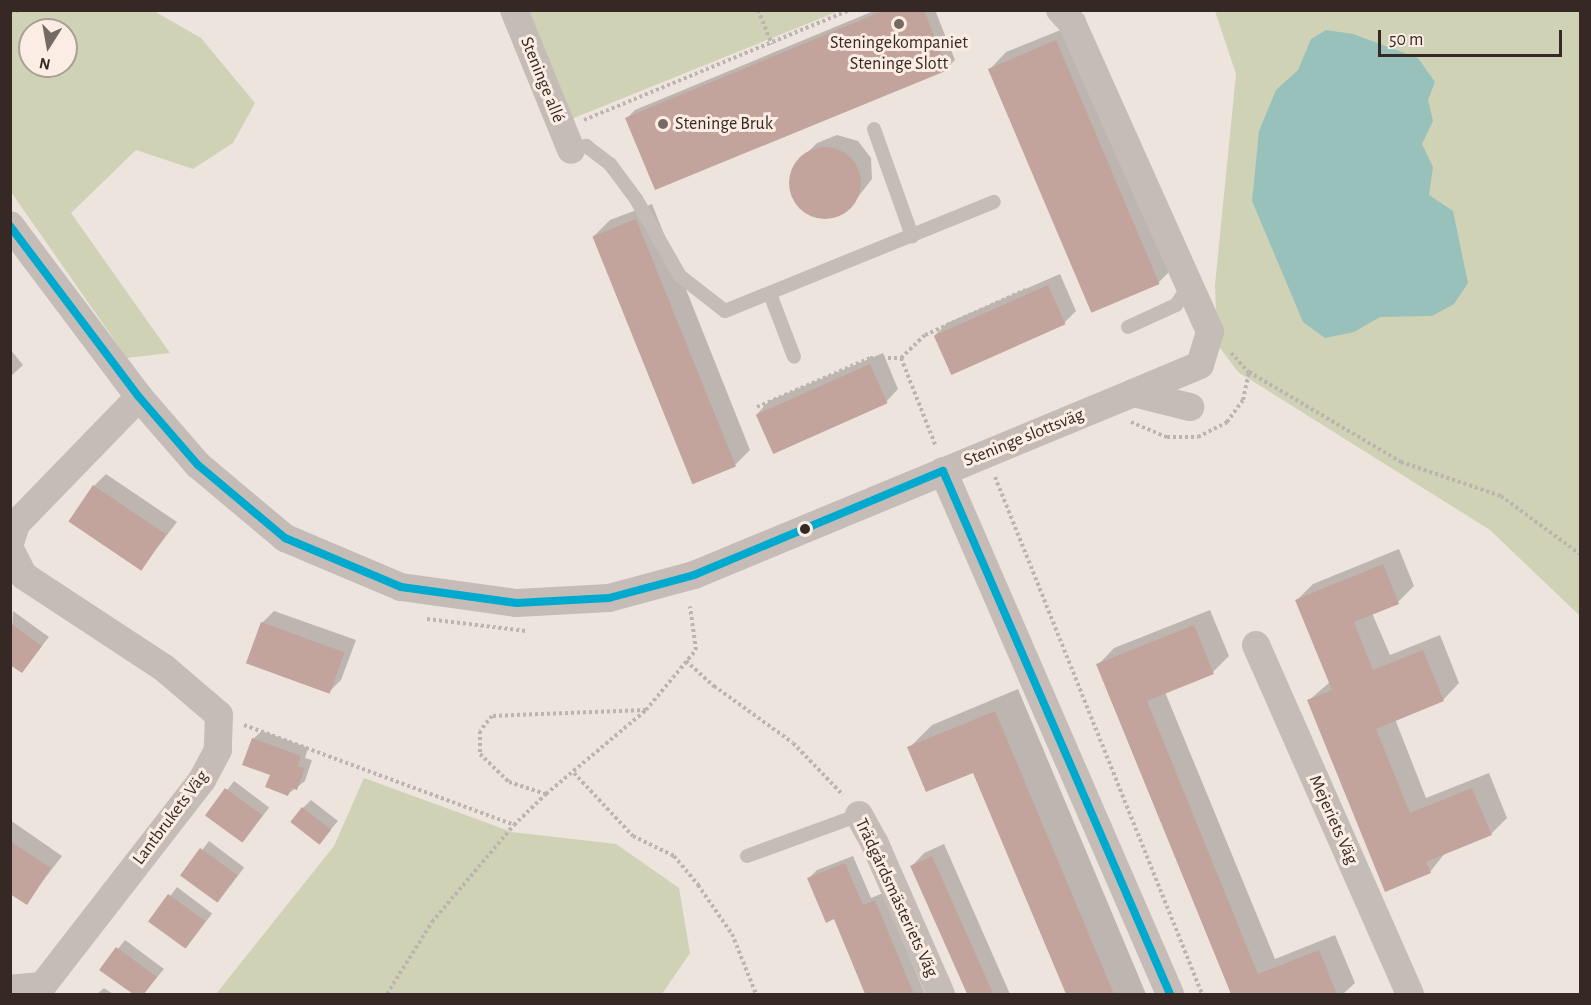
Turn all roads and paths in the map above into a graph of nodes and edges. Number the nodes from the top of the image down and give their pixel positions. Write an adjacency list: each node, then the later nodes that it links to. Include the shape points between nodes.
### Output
1 (21, 10): 5 (path)
2 (514, 10): 9 (street, Steninge allé)
3 (758, 10): 7 (path)
4 (850, 10): 7 (path)
5 (10, 12)
6 (1071, 15): 13 (street)
7 (772, 44): 9 (path)
8 (874, 129): 12 (lane)
9 (566, 139): 15 (lane, via 586,146 610,164 636,199 680,276 726,311)
10 (994, 202): 12 (lane)
11 (10, 225): 21 (street, Steninge slottsväg)
12 (912, 236): 15 (lane)
13 (1190, 284): 16 (lane, via 1176,305); 17 (street)
14 (1025, 290): 19 (path, via 926,335)
15 (770, 294): 18 (lane)
16 (1128, 327)
17 (1210, 332): 20 (path); 22 (street, Steninge slottsväg, via 1200,365)
18 (794, 357)
19 (901, 358): 23 (path, via 870,358); 26 (path)
20 (1249, 372): 22 (path, via 1243,400 1227,422 1198,438 1167,437); 30 (path, via 1401,462 1501,496)
21 (139, 397): 26 (street, Steninge slottsväg, via 198,465 285,538 401,587 517,603 609,598 694,575); 28 (street, via 16,524)
22 (1129, 406): 24 (street); 26 (street, Steninge slottsväg)
23 (757, 407)
24 (1190, 407)
25 (1005, 469): 27 (path)
26 (944, 470): 27 (path); 49 (street)
27 (994, 474): 50 (path)
28 (10, 543)
29 (10, 549): 39 (street, via 24,576 164,668)
30 (1581, 554)
31 (700, 601): 32 (path)
32 (690, 606): 33 (path); 37 (path, via 696,650)
33 (678, 608)
34 (416, 616): 35 (path, via 436,622)
35 (528, 631)
36 (1256, 645): 51 (street, Mejeriets Väg)
37 (686, 661): 38 (path); 42 (path, Trädgårdsmästeriets Väg, via 793,743 830,777)
38 (646, 710): 40 (path); 41 (path, via 492,716 480,731 480,754 509,782)
39 (219, 716): 43 (path); 45 (street, Lantbrukets Väg, via 218,750 202,780 42,986)
40 (574, 773): 41 (path); 47 (path, via 633,836 674,856 698,885 732,934)
41 (546, 794): 43 (path)
42 (859, 815): 44 (lane); 48 (street, Trädgårdsmästeriets Väg)
43 (514, 825): 46 (path, via 432,922)
44 (747, 856)
45 (10, 988)
46 (387, 994)
47 (756, 994)
48 (941, 994)
49 (1170, 994)
50 (1202, 994)
51 (1410, 994)

